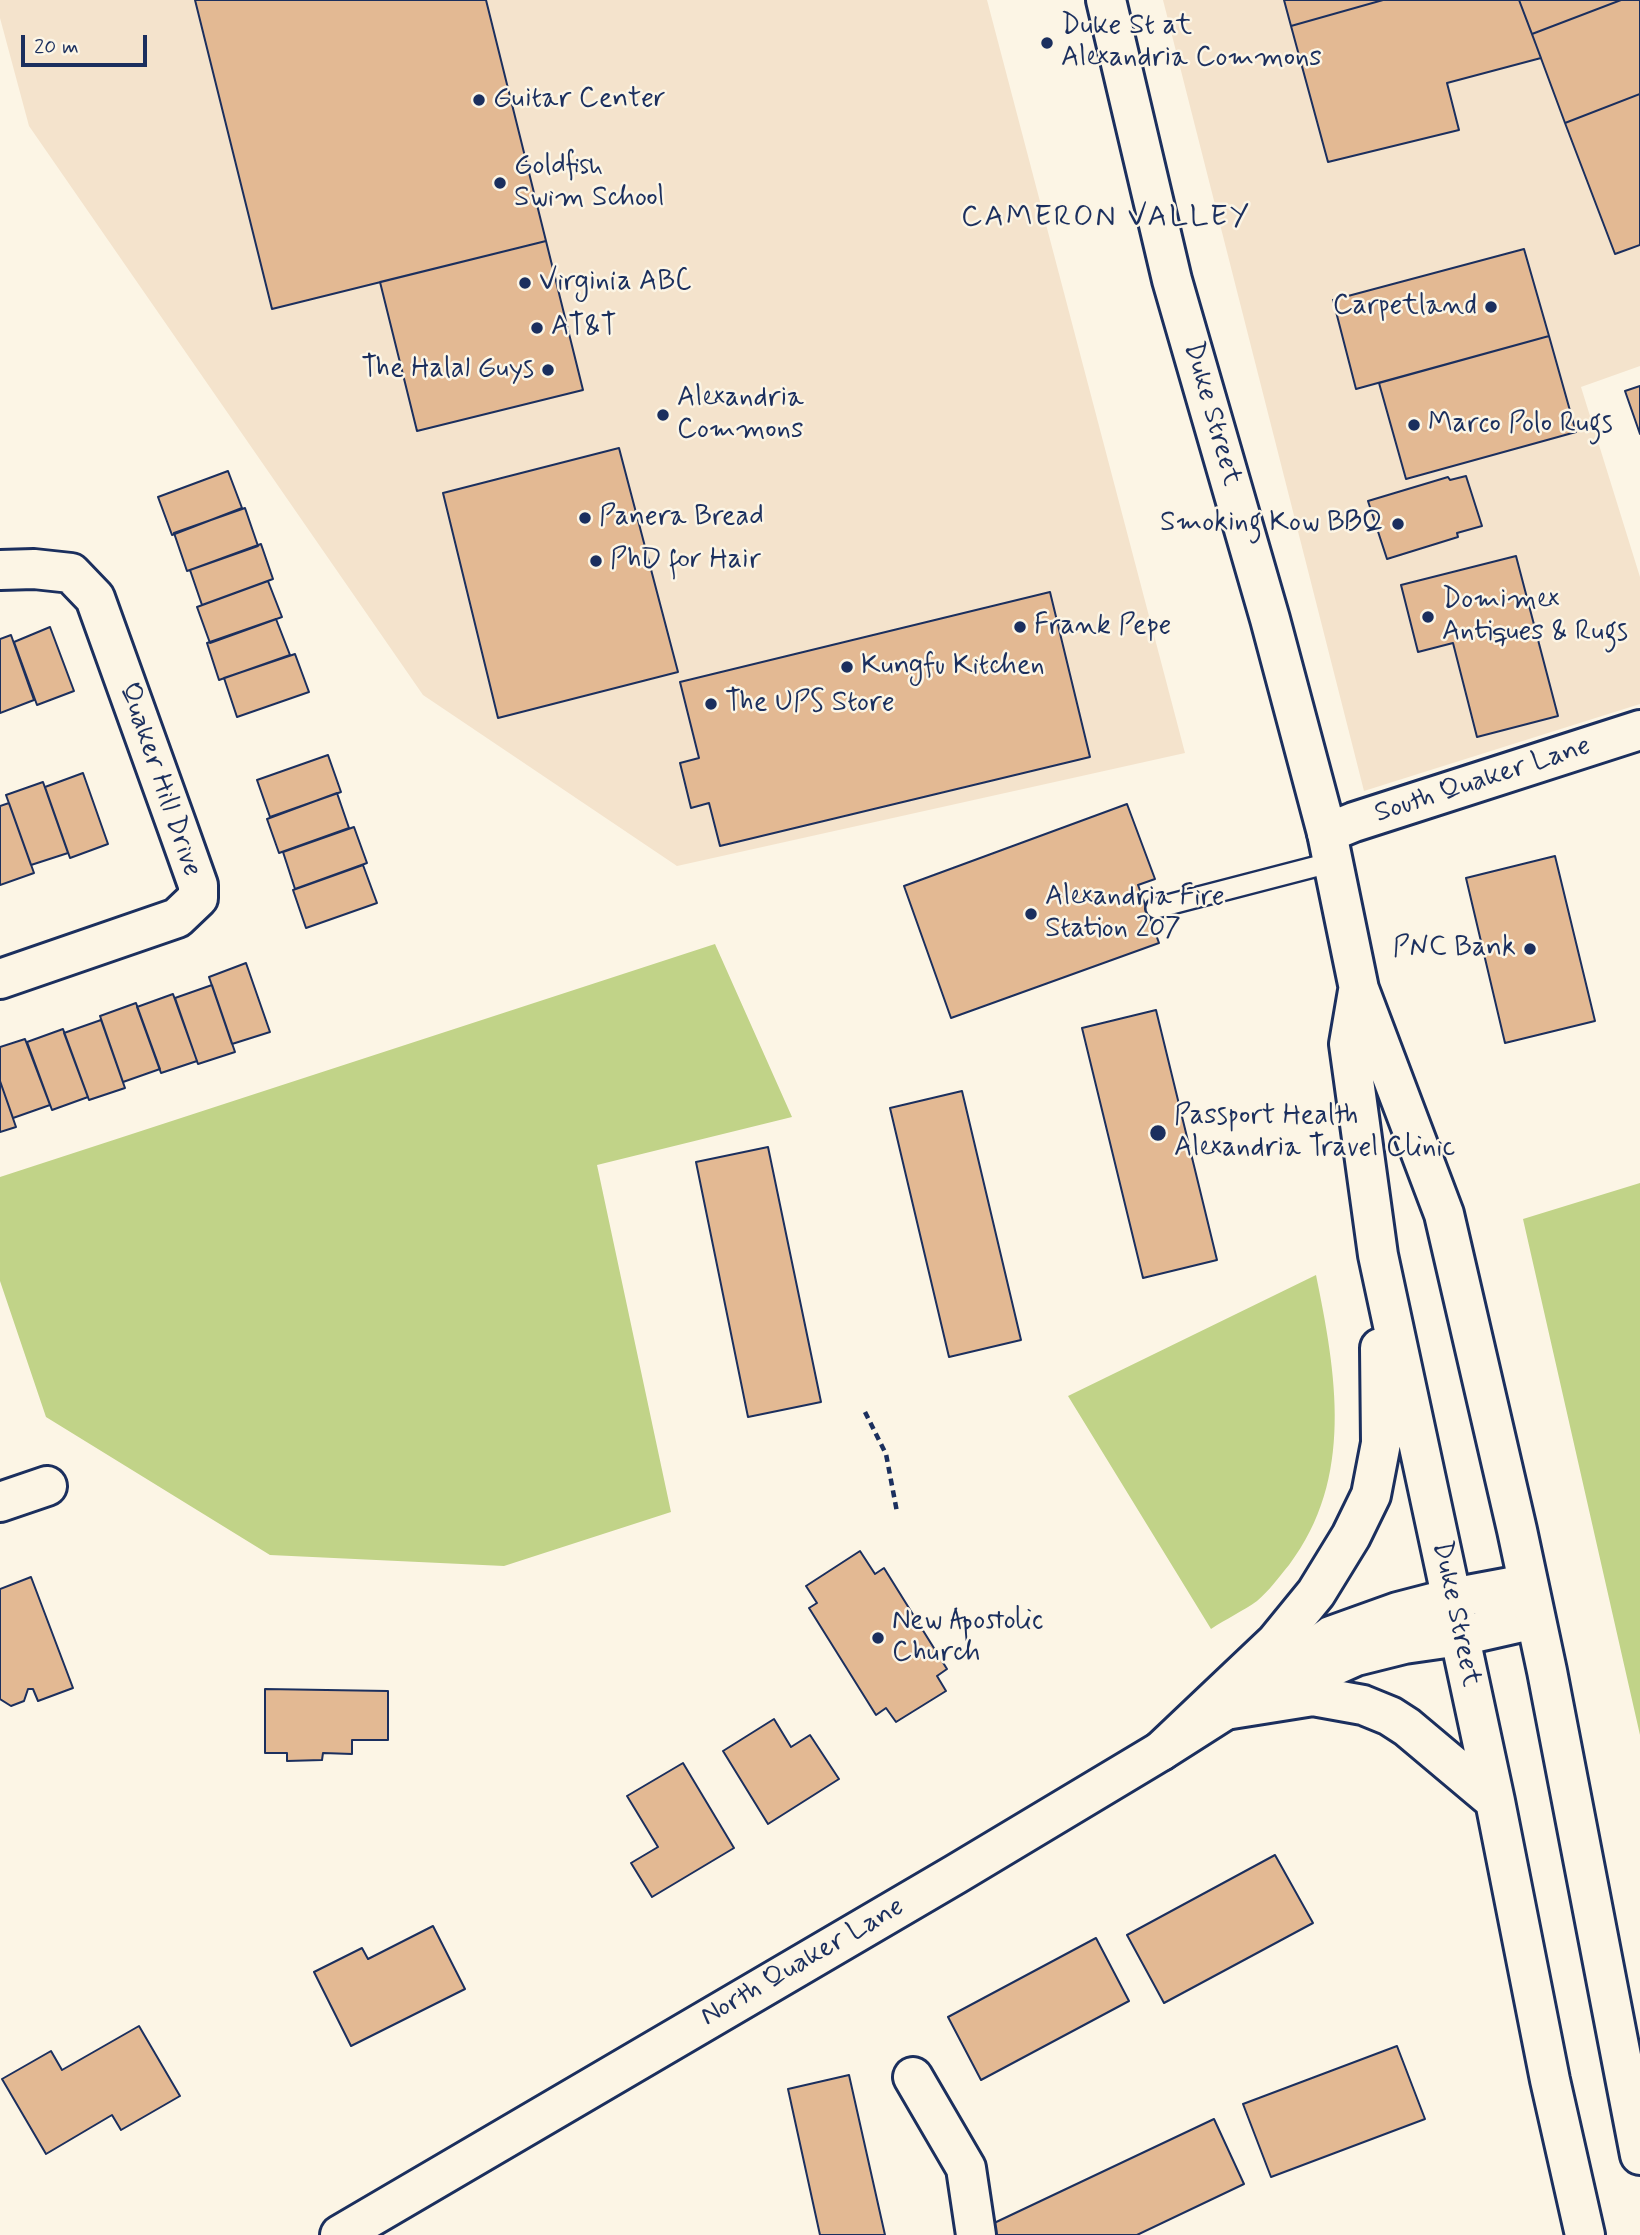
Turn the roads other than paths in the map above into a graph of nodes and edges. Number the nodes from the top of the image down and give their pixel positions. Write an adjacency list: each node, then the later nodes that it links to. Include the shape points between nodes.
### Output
1 (1106, 0): 4 (main road, Duke Street, via 1172,280)
2 (0, 570): 6 (main road, Quaker Hill Drive, via 71,573 94,598 198,885 198,898 177,918)
3 (1640, 730): 4 (main road, South Quaker Lane, via 1365,818)
4 (1330, 847): 5 (lane); 7 (main road, Duke Street)
5 (1156, 908)
6 (0, 979)
7 (1359, 989): 8 (main road, Duke Street, via 1349,1044); 12 (main road, Duke Street, via 1444,1214)
8 (1378, 1255): 11 (main road, Duke Street); 16 (main road, via 1381,1443 1371,1495 1316,1593 1276,1642)
9 (47, 1486): 10 (main road)
10 (0, 1502)
11 (1452, 1598): 12 (main road, North Quaker Lane); 13 (main road, Duke Street); 14 (main road, North Quaker Lane, via 1379,1617 1331,1636)
12 (1531, 1602): 13 (main road, North Quaker Lane); 19 (main road, Duke Street)
13 (1460, 1636): 14 (main road, North Quaker Lane, via 1356,1656 1293,1686); 17 (main road, Duke Street)
14 (1263, 1686): 15 (main road, North Quaker Lane)
15 (1225, 1710): 16 (main road, North Quaker Lane); 17 (main road, via 1313,1696 1363,1705 1407,1727)
16 (1161, 1751): 20 (main road, North Quaker Lane)
17 (1495, 1801): 22 (main road, Duke Street)
18 (913, 2077): 21 (main road, via 966,2168)
19 (1640, 2155)
20 (340, 2235)
21 (976, 2235)
22 (1585, 2235)

